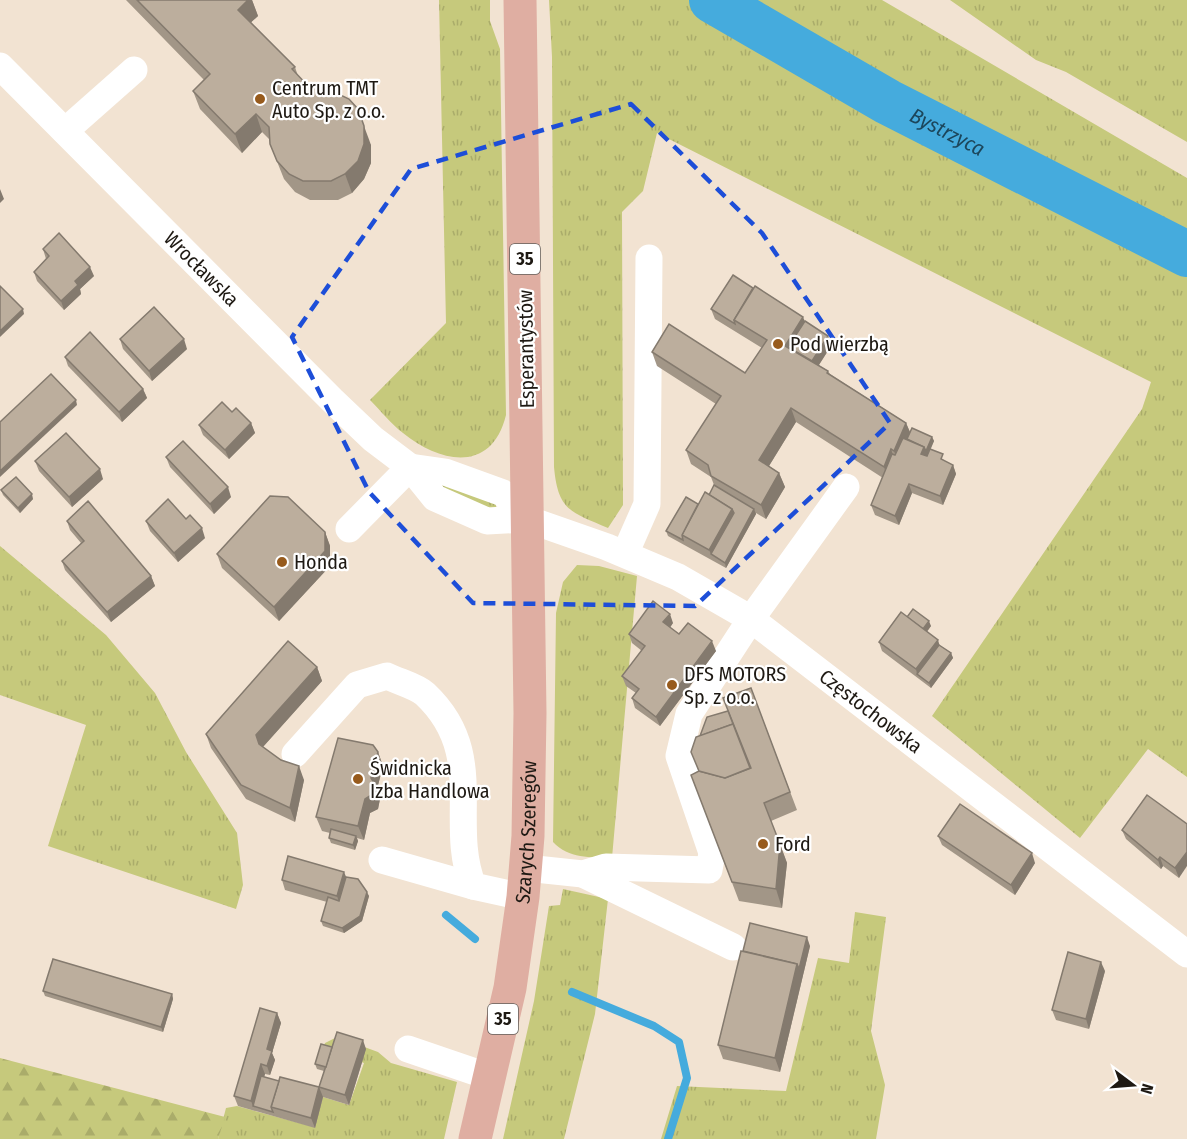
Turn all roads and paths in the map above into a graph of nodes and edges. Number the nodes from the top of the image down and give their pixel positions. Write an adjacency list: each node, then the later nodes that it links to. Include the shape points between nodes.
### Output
1 (520, 0): 8 (main road, Esperantystów / 35)
2 (0, 66): 4 (street, Wrocławska)
3 (134, 70): 4 (street)
4 (64, 130): 6 (street, Wrocławska, via 332,400)
5 (649, 258): 10 (street, via 646,504)
6 (410, 467): 8 (street, Wrocławska, via 445,472 503,493); 9 (street)
7 (846, 487): 11 (street)
8 (527, 519): 10 (street, Częstochowska); 15 (main road, Szarych Szeregów / 35, via 530,713)
9 (349, 529)
10 (625, 554): 11 (street, Częstochowska, via 678,577)
11 (751, 619): 14 (street, via 689,714 679,756 712,853 709,870 606,867); 18 (street, Częstochowska)
12 (295, 754): 16 (street, via 357,685 387,676 424,693 451,726 464,772 465,866)
13 (382, 861): 16 (street)
14 (583, 874): 15 (street); 17 (street)
15 (524, 882): 16 (street); 20 (main road, Szarych Szeregów / 35, via 510,988)
16 (473, 886)
17 (733, 947)
18 (1187, 954)
19 (408, 1049): 20 (street)
20 (490, 1077): 21 (main road, Szarych Szeregów / 35)
21 (475, 1139)

